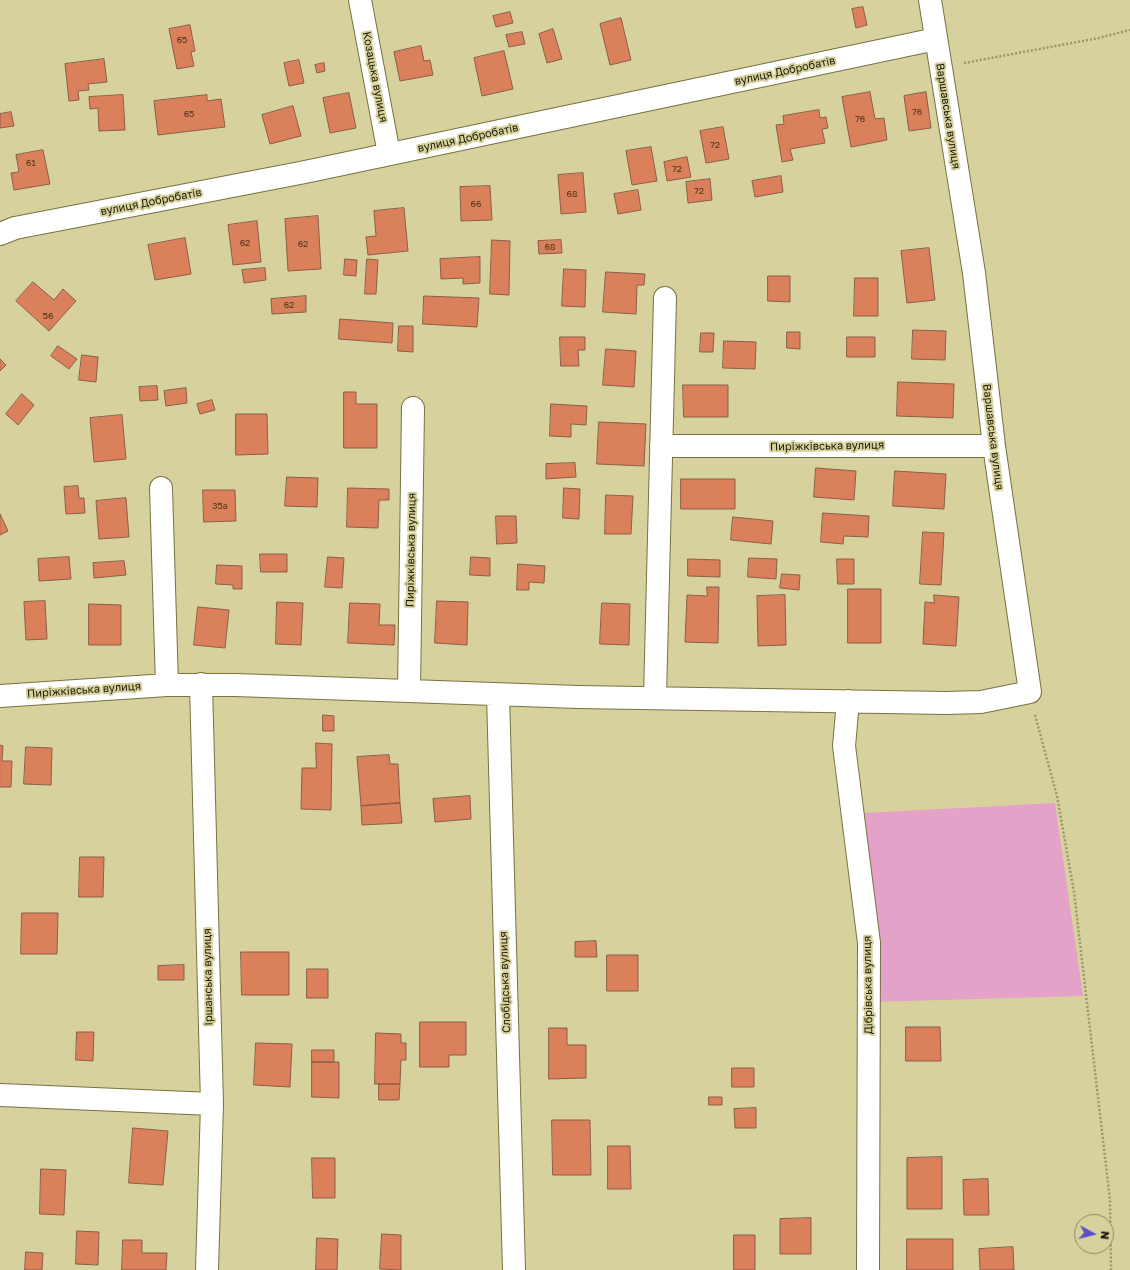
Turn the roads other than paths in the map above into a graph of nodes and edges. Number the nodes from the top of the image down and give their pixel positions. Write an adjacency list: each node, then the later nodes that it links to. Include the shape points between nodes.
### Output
1 (360, 0): 4 (street, Козацька вулиця)
2 (930, 0): 3 (street, Варшавська вулиця)
3 (936, 39): 4 (street, вулиця Добробатів); 9 (street, Варшавська вулиця, via 974,273)
4 (390, 154): 5 (street, вулиця Добробатів, via 15,228)
5 (0, 234)
6 (665, 298): 8 (street)
7 (413, 408): 13 (street, Пиріжківська вулиця)
8 (661, 446): 9 (street, Пиріжківська вулиця); 16 (street)
9 (994, 446): 17 (street, Варшавська вулиця, via 1030,692 967,703)
10 (161, 488): 12 (street)
11 (201, 684): 12 (street, Пиріжківська вулиця); 13 (street, Пиріжківська вулиця); 19 (street, Іршанська вулиця)
12 (167, 685): 15 (street, Пиріжківська вулиця)
13 (409, 691): 14 (street, Пиріжківська вулиця)
14 (498, 695): 16 (street, Пиріжківська вулиця); 21 (street, Слобідська вулиця)
15 (0, 696)
16 (655, 697): 17 (street, Пиріжківська вулиця)
17 (848, 701): 22 (street, Дібрівська вулиця, via 844,746 869,943)
18 (0, 1094): 19 (street)
19 (212, 1104): 20 (street, Іршанська вулиця)
20 (207, 1270)
21 (514, 1270)
22 (868, 1270)

